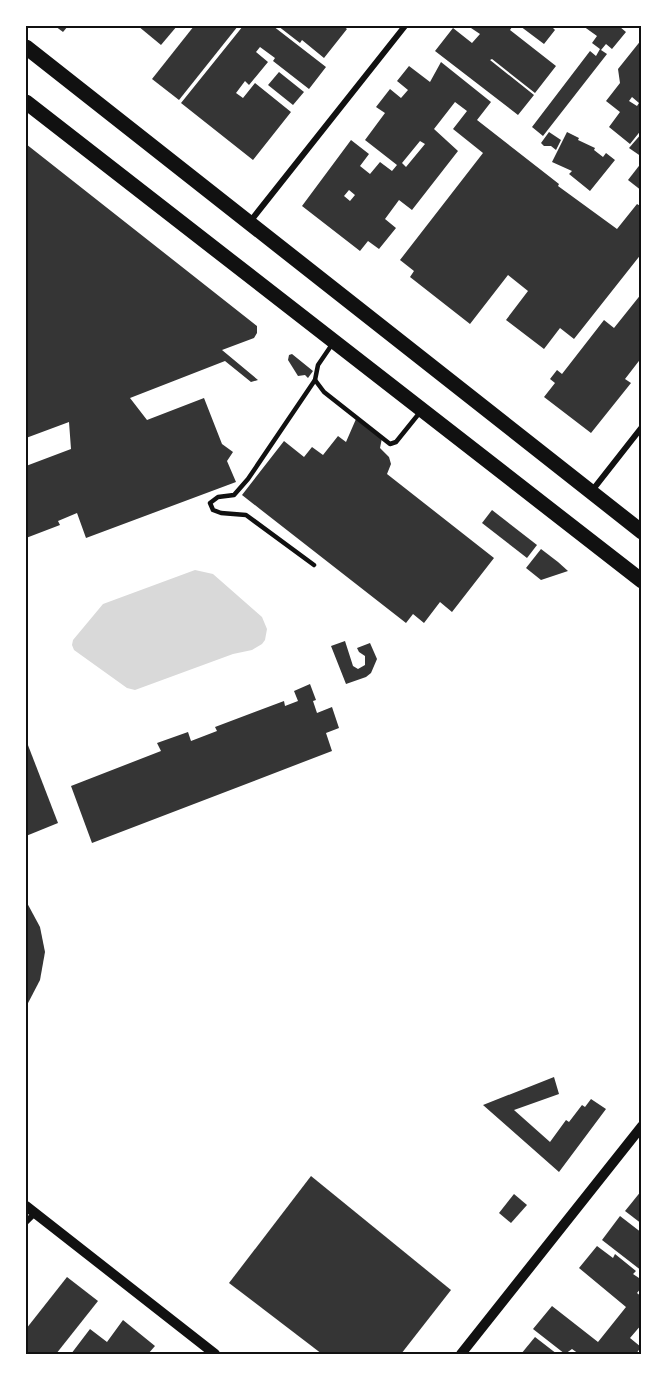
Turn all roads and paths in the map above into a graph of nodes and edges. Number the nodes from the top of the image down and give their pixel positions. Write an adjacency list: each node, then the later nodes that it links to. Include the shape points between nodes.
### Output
1 (405, 26): 4 (street)
2 (26, 47): 4 (main road)
3 (26, 102): 5 (main road)
4 (249, 224): 9 (main road)
5 (334, 341): 6 (lane, via 318,364); 7 (main road)
6 (315, 380): 7 (lane, via 324,392 390,444); 11 (lane, via 248,479 234,495 218,497 210,503 213,510 221,513 246,515)
7 (422, 411): 12 (main road)
8 (642, 427): 9 (street)
9 (591, 492): 10 (main road)
10 (642, 532)
11 (314, 565)
12 (642, 581)
13 (640, 1132): 18 (street)
14 (26, 1206): 15 (street)
15 (35, 1213): 16 (street); 17 (street)
16 (26, 1222)
17 (215, 1354)
18 (461, 1354)

